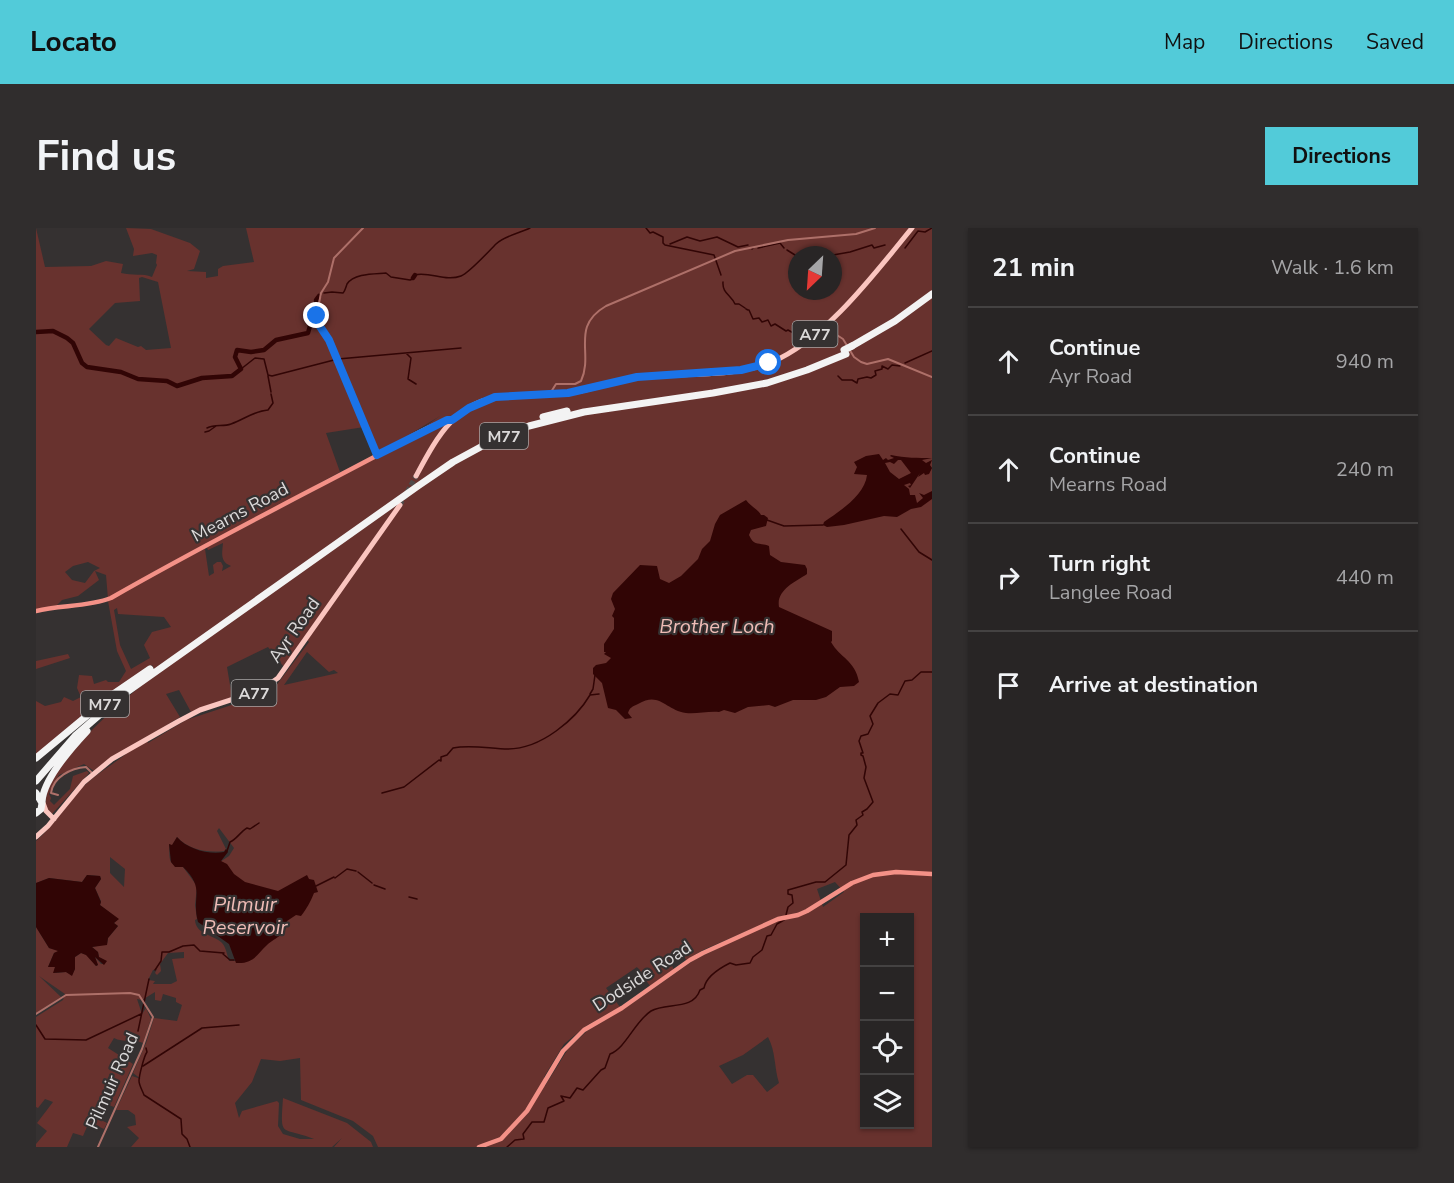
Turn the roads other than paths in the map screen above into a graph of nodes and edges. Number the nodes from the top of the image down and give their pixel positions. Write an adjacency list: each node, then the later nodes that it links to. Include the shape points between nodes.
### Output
1 (363, 228): 12 (street, via 334,258 316,319 329,340)
2 (875, 228): 10 (street, via 735,251 606,306 593,315 585,333 582,379 575,384 556,384)
3 (912, 228): 6 (main road, A77, via 869,282)
4 (932, 294): 7 (highway, M77)
5 (932, 299): 7 (highway, M77, via 899,324)
6 (824, 326): 9 (street, via 843,339 858,361 867,364 891,360); 10 (main road, A77, via 789,354 754,368 637,377 583,391)
7 (853, 348): 8 (highway, M77, bridge)
8 (845, 352): 16 (highway, M77, via 760,380 555,414 498,433 451,458); 17 (highway, M77, via 807,370 767,382 584,412 499,437 453,462)
9 (932, 377)
10 (551, 394): 11 (main road, A77, via 495,397)
11 (452, 420): 12 (main road, Mearns Road); 13 (main road, A77)
12 (377, 455): 15 (main road, Mearns Road, via 111,598)
13 (416, 476)
14 (400, 505): 20 (main road, Ayr Road / A77, via 278,678 261,690 179,720)
15 (36, 611)
16 (152, 668): 18 (highway, via 112,695); 19 (highway, M77, via 88,718)
17 (132, 687): 21 (highway, M77, via 86,726); 24 (highway, via 67,754 50,780)
18 (36, 758)
19 (36, 774)
20 (93, 774): 23 (street, via 81,767 62,775 51,790); 26 (main road, Ayr Road / A77)
21 (36, 781)
22 (36, 793): 24 (highway)
23 (58, 795)
24 (42, 802): 25 (highway); 26 (main road)
25 (37, 813): 26 (main road)
26 (51, 817): 27 (main road, Ayr Road / A77)
27 (36, 837)
28 (932, 874): 31 (main road, Dodside Road, via 896,872 863,879 807,911 778,919 690,960 573,1040 527,1112 501,1139)
29 (36, 1014): 30 (street, Pilmuir Road, via 64,994 137,994 153,1017)
30 (98, 1147)
31 (479, 1147)

